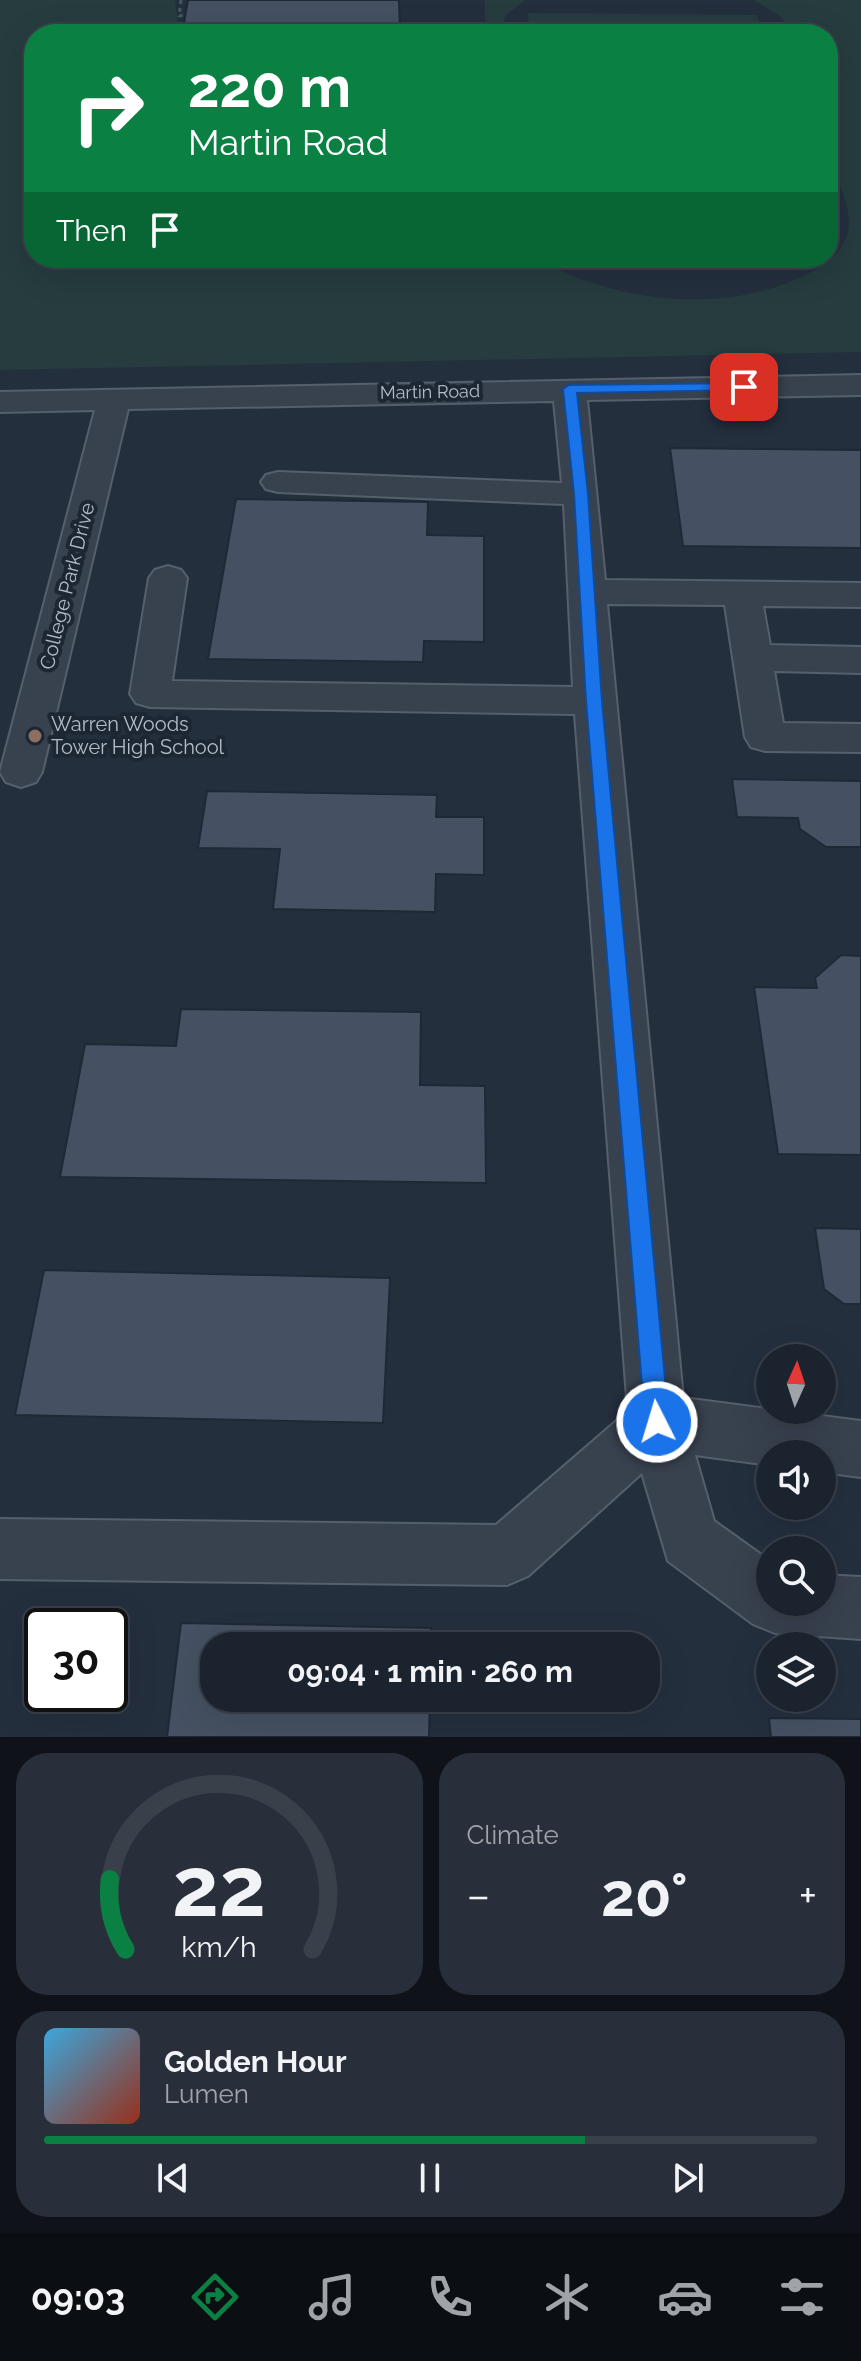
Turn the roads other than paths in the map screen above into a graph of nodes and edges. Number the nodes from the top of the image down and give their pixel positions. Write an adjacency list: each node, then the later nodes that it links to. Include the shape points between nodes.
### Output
1 (861, 385): 2 (street, Martin Road)
2 (569, 389): 3 (street, Martin Road); 6 (street)
3 (114, 399): 4 (street, Martin Road); 15 (street, College Park Drive)
4 (0, 402)
5 (278, 482): 6 (street)
6 (581, 494): 8 (street)
7 (168, 578): 13 (street, via 150,694)
8 (588, 592): 9 (street); 13 (street)
9 (742, 594): 10 (street); 11 (street)
10 (861, 595)
11 (752, 658): 12 (street); 14 (street, via 765,737)
12 (861, 660)
13 (594, 701): 16 (street)
14 (861, 738)
15 (21, 772)
16 (657, 1422): 17 (street); 18 (street, via 507,1555); 19 (street, via 689,1540)
17 (861, 1449)
18 (0, 1549)
19 (756, 1588)
20 (836, 1606): 21 (street)
21 (861, 1608)

